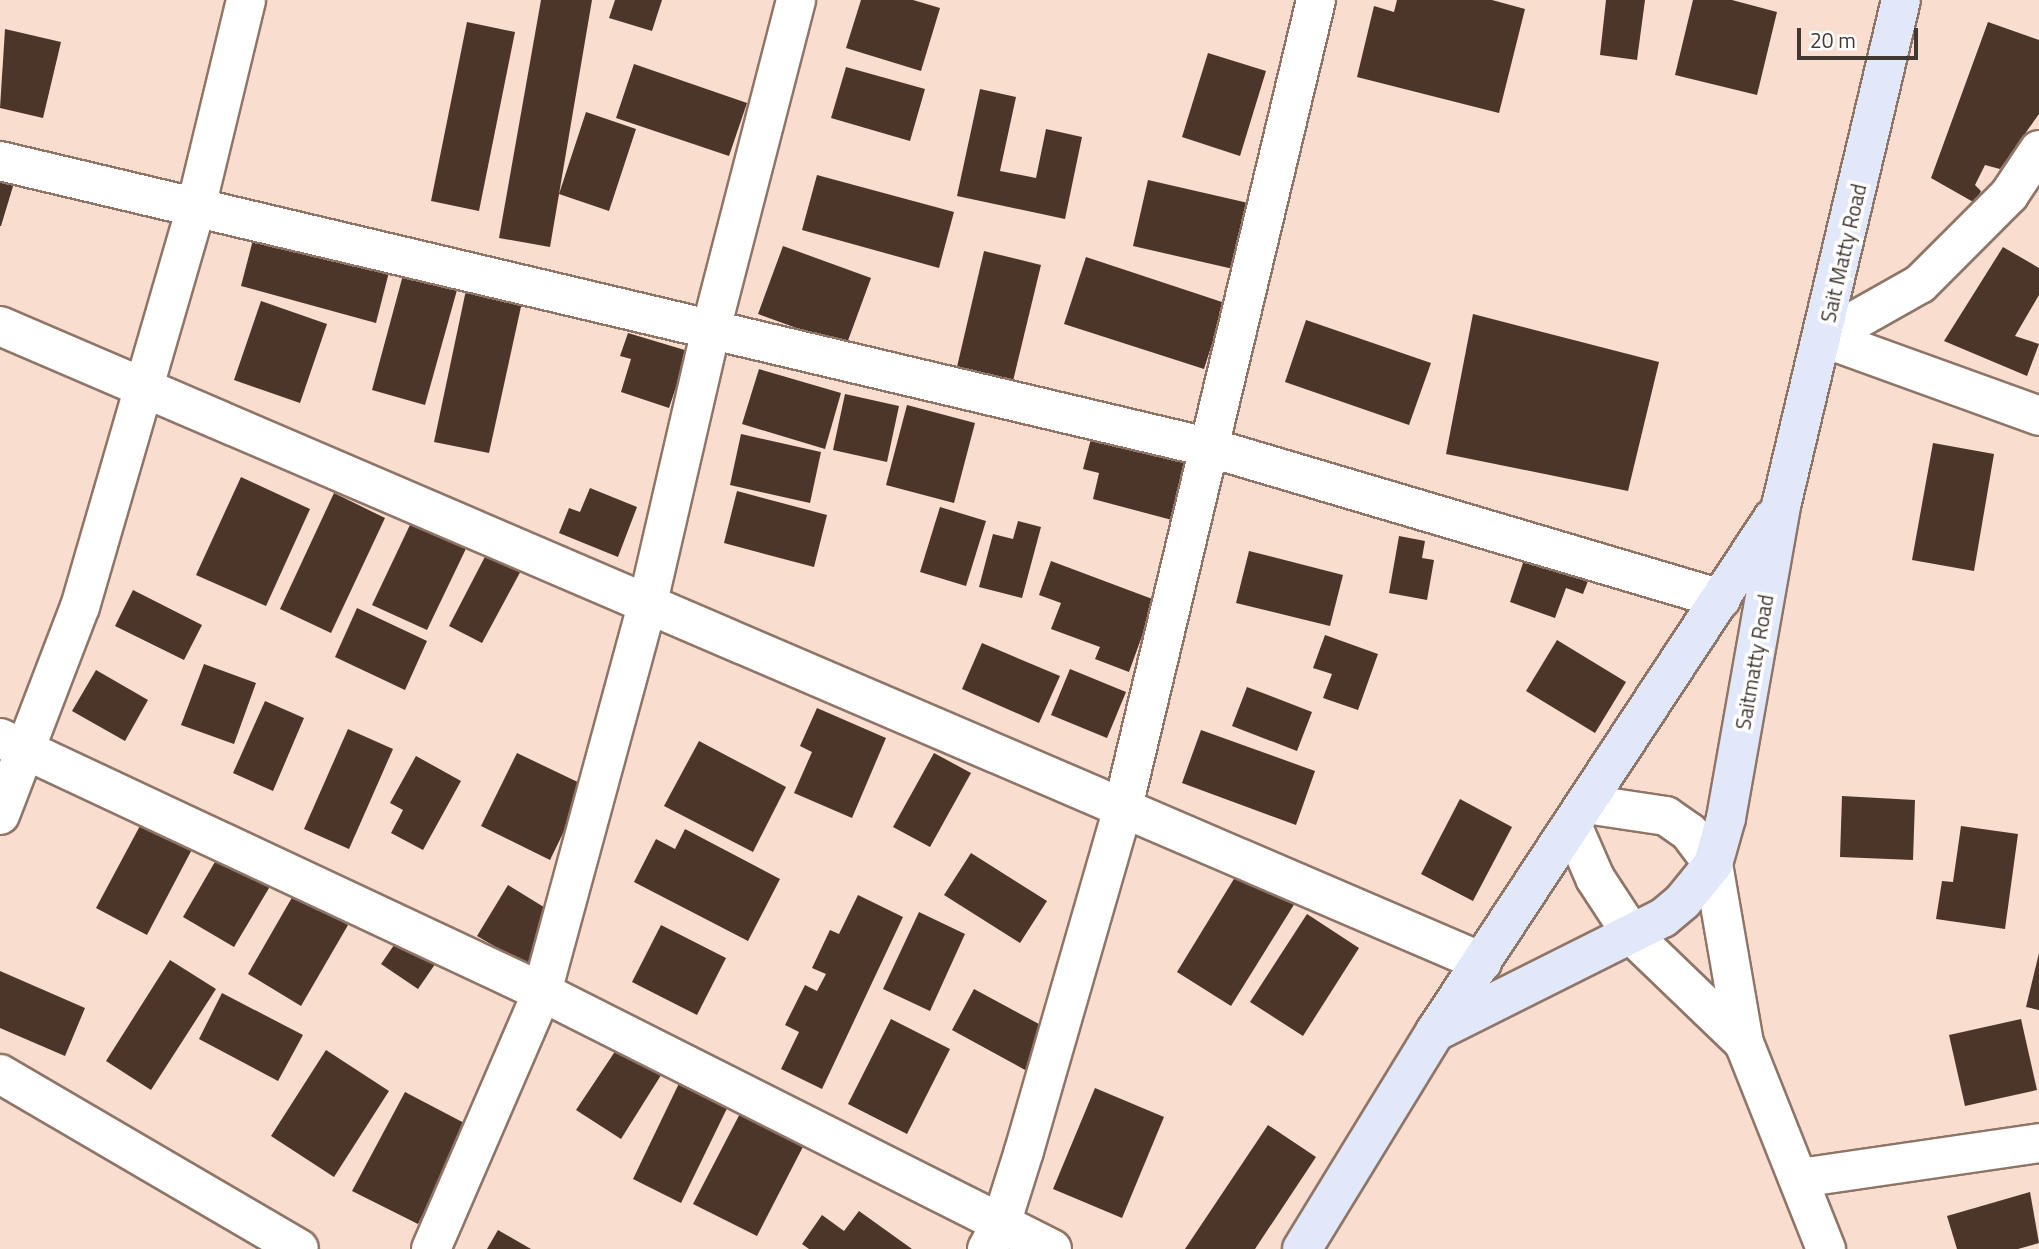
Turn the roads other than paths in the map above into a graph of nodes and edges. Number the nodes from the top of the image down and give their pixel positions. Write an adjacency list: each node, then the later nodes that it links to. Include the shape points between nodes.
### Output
1 (246, 0): 7 (street)
2 (796, 0): 9 (street)
3 (1316, 0): 13 (street)
4 (1900, 0): 10 (street, Sait Matty Road)
5 (2039, 150): 10 (street, via 2009,195 1920,284)
6 (0, 161): 7 (street)
7 (196, 207): 9 (street); 11 (street)
8 (0, 326): 11 (street)
9 (711, 329): 13 (street); 16 (street)
10 (1824, 338): 12 (street); 14 (street, Sait Matty Road)
11 (143, 389): 16 (street); 17 (street, via 80,607)
12 (2039, 416)
13 (1211, 448): 15 (street); 18 (street)
14 (1781, 506): 15 (street); 21 (street, Saitmatty Road, via 1726,818)
15 (1721, 599): 19 (street)
16 (648, 602): 18 (street); 24 (street)
17 (13, 744): 20 (street); 24 (street)
18 (1123, 807): 23 (street); 30 (street)
19 (1579, 814): 21 (street, via 1666,816 1689,832); 22 (street, via 1595,878); 23 (street)
20 (0, 815)
21 (1713, 863): 22 (street, via 1683,901); 26 (street)
22 (1633, 936): 25 (street); 26 (street)
23 (1482, 962): 25 (street)
24 (542, 992): 30 (street); 32 (street)
25 (1435, 1032): 34 (street)
26 (1744, 1043): 29 (street)
27 (0, 1074): 31 (street)
28 (2039, 1143): 29 (street)
29 (1800, 1178): 35 (street)
30 (994, 1237): 33 (street)
31 (299, 1249)
32 (431, 1249)
33 (1052, 1249)
34 (1302, 1249)
35 (1826, 1249)

